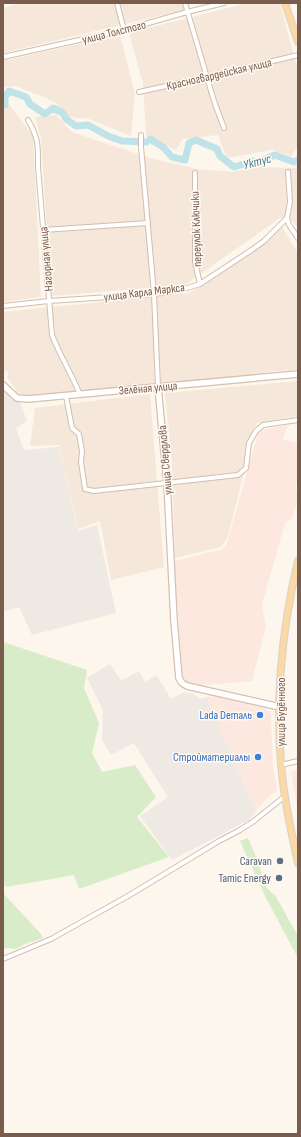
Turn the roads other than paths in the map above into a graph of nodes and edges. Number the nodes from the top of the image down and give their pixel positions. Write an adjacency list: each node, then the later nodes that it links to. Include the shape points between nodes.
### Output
1 (117, 3): 6 (street)
2 (185, 3): 5 (street)
3 (224, 3): 5 (street, улица Толстого)
4 (285, 3): 7 (main road)
5 (187, 12): 6 (street, улица Толстого); 10 (street)
6 (124, 30): 9 (street, улица Толстого)
7 (298, 42)
8 (298, 55): 10 (street, Красногвардейская улица)
9 (3, 58)
10 (207, 77): 11 (street, Красногвардейская улица); 13 (street)
11 (139, 92)
12 (28, 120): 19 (street, Нагорная улица, via 38,142)
13 (224, 128)
14 (141, 135): 18 (street, улица Свердлова)
15 (288, 172): 17 (street, via 290,202)
16 (195, 173): 21 (street, переулок Ключики, via 195,262)
17 (287, 218): 20 (street); 21 (street, улица Карла Маркса, via 253,250)
18 (148, 223): 19 (street); 22 (street, улица Свердлова)
19 (43, 230): 23 (street, Нагорная улица)
20 (298, 238)
21 (200, 284): 22 (street, улица Карла Маркса)
22 (154, 294): 23 (street, улица Карла Маркса); 27 (street, улица Свердлова)
23 (49, 301): 24 (street, улица Карла Маркса); 28 (street, Нагорная улица, via 52,335)
24 (3, 306)
25 (298, 374): 27 (street, Зелёная улица)
26 (3, 385): 29 (street, Зелёная улица, via 17,398)
27 (158, 387): 28 (street, Зелёная улица); 31 (street, улица Свердлова)
28 (80, 394): 29 (street, Зелёная улица)
29 (66, 396): 31 (street, via 72,428 79,434 84,489 94,491)
30 (298, 420): 31 (street, via 263,425 256,431 249,443 246,468 238,475)
31 (167, 483): 33 (street, улица Свердлова, via 174,621 180,681 187,686)
32 (298, 561): 33 (main road, улица Будённого, via 287,613 280,677)
33 (280, 707): 35 (main road, улица Будённого)
34 (298, 760): 35 (street)
35 (281, 765): 36 (main road, улица Будённого)
36 (285, 796): 37 (main road, улица Будённого); 38 (street, via 244,828 128,896 51,939)
37 (298, 863)
38 (3, 958)

